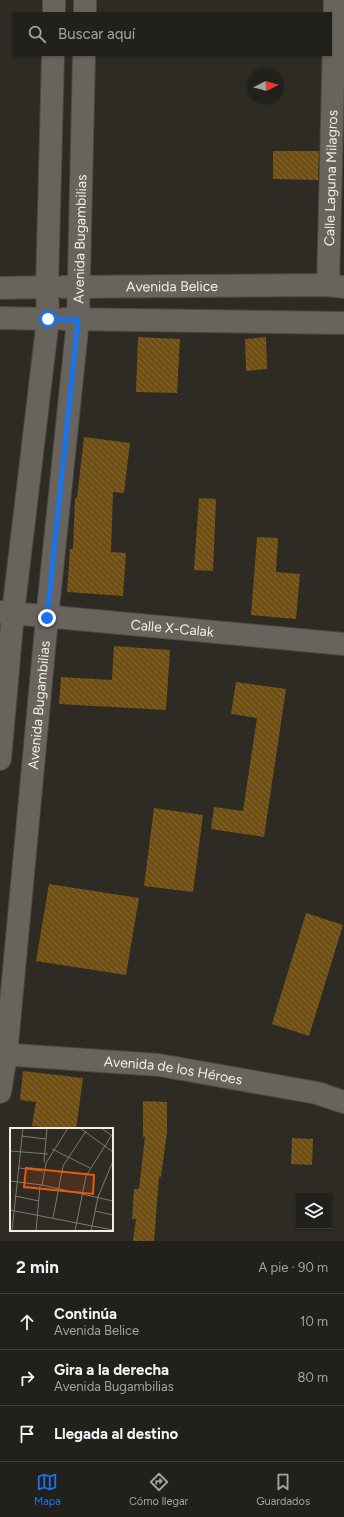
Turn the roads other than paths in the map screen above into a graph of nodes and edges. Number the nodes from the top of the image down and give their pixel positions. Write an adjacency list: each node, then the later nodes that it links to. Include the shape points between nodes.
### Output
1 (54, 0): 4 (main road)
2 (85, 0): 5 (main road)
3 (335, 0): 9 (main road, Calle Laguna Milagros)
4 (54, 12)
5 (85, 12)
6 (53, 56): 10 (main road)
7 (84, 56): 8 (main road, Avenida Bugambilias)
8 (78, 286): 9 (main road, Avenida Belice); 10 (main road, Avenida Belice); 14 (main road, Avenida Bugambilias)
9 (336, 286)
10 (47, 287): 11 (main road, Avenida Belice); 13 (main road)
11 (0, 288)
12 (0, 318): 13 (main road)
13 (48, 319): 14 (main road); 16 (main road)
14 (78, 320): 15 (main road); 17 (main road, Avenida Bugambilias)
15 (344, 323)
16 (7, 613): 17 (main road, Calle X-Calak); 19 (main road)
17 (47, 618): 18 (main road, Calle X-Calak); 20 (main road, Avenida Bugambilias)
18 (344, 644)
19 (0, 759)
20 (3, 1054): 21 (main road, Avenida Bugambilias); 22 (main road, Avenida de los Héroes, via 159,1065 317,1093)
21 (0, 1092)
22 (344, 1102)

